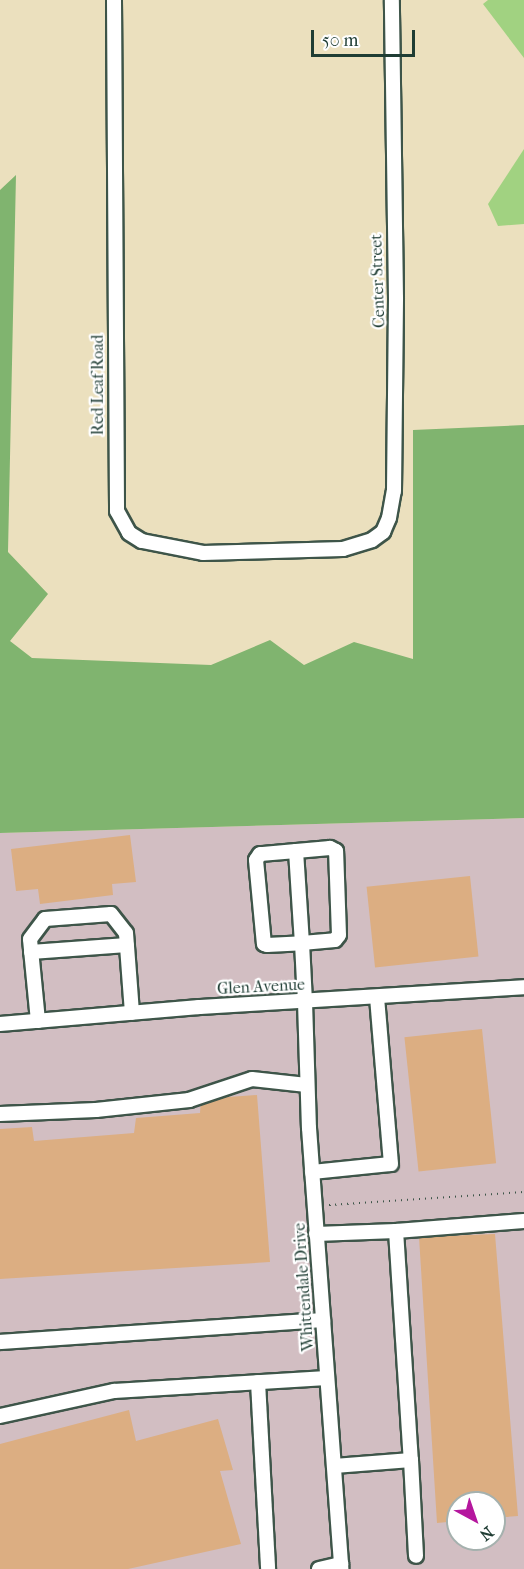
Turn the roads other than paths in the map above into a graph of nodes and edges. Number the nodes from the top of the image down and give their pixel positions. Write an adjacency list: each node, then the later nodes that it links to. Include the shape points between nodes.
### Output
1 (114, 0): 3 (street, Red Leaf Road, via 114,478 121,523 142,541 203,553 343,549)
2 (392, 0): 3 (street, Center Street, via 394,491 383,532)
3 (358, 545)
4 (296, 851): 5 (street, Whittendale Drive); 5 (street, via 336,851 339,935 335,940); 5 (street, via 257,856 259,906 264,944)
5 (302, 943): 10 (street, Whittendale Drive)
6 (127, 945): 7 (street); 7 (street, via 126,933 111,914 56,918 45,919 30,939); 11 (street)
7 (32, 952): 12 (street)
8 (524, 987): 9 (street, Glen Avenue)
9 (377, 998): 10 (street, Glen Avenue); 16 (street, via 391,1164)
10 (305, 1002): 11 (street, Glen Avenue); 14 (street, Whittendale Drive)
11 (132, 1013): 12 (street, Glen Avenue)
12 (38, 1021): 13 (street, Glen Avenue)
13 (0, 1024)
14 (307, 1085): 15 (street, via 252,1079 189,1100 96,1110); 16 (street, Whittendale Drive)
15 (0, 1114)
16 (312, 1173): 19 (street, Whittendale Drive)
17 (524, 1221): 18 (street)
18 (396, 1231): 19 (street); 25 (street)
19 (316, 1234): 20 (street, Whittendale Drive)
20 (323, 1320): 21 (street); 22 (street, Whittendale Drive)
21 (0, 1342)
22 (327, 1378): 23 (street); 26 (street, Whittendale Drive)
23 (258, 1382): 24 (street, via 114,1391); 29 (street)
24 (0, 1416)
25 (411, 1460): 26 (street); 27 (street)
26 (334, 1466): 28 (street, Whittendale Drive)
27 (416, 1556)
28 (341, 1566): 30 (street)
29 (268, 1569)
30 (319, 1569)

